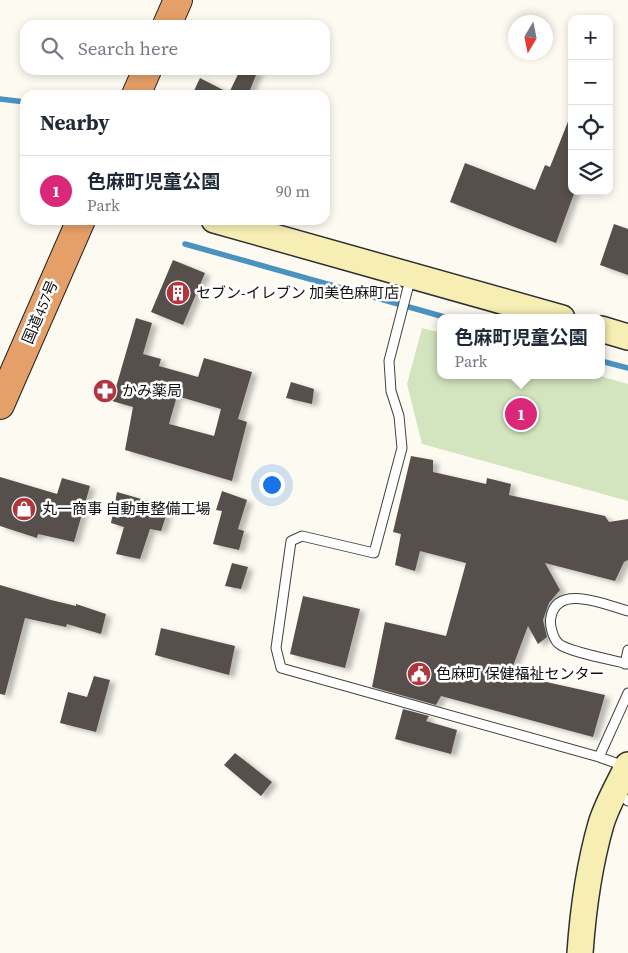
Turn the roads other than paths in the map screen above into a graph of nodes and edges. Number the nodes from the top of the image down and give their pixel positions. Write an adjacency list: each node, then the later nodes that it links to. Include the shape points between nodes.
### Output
1 (178, 0): 2 (highway)
2 (169, 20)
3 (145, 75): 4 (highway)
4 (138, 90)
5 (78, 225): 11 (highway, 国道457号)
6 (229, 225): 7 (street)
7 (409, 285): 8 (street); 16 (lane, via 389,360 391,391 400,416 402,448 374,553 302,536 290,542 276,648 281,668)
8 (543, 314)
9 (605, 330): 10 (street)
10 (628, 337)
11 (0, 405)
12 (628, 611): 14 (lane, via 570,597 560,601 550,618 558,643)
13 (628, 650): 14 (lane)
14 (626, 664)
15 (628, 694): 16 (lane)
16 (598, 757): 17 (lane)
17 (627, 766): 18 (street)
18 (622, 796): 19 (street, via 602,822 591,868)
19 (580, 953)

